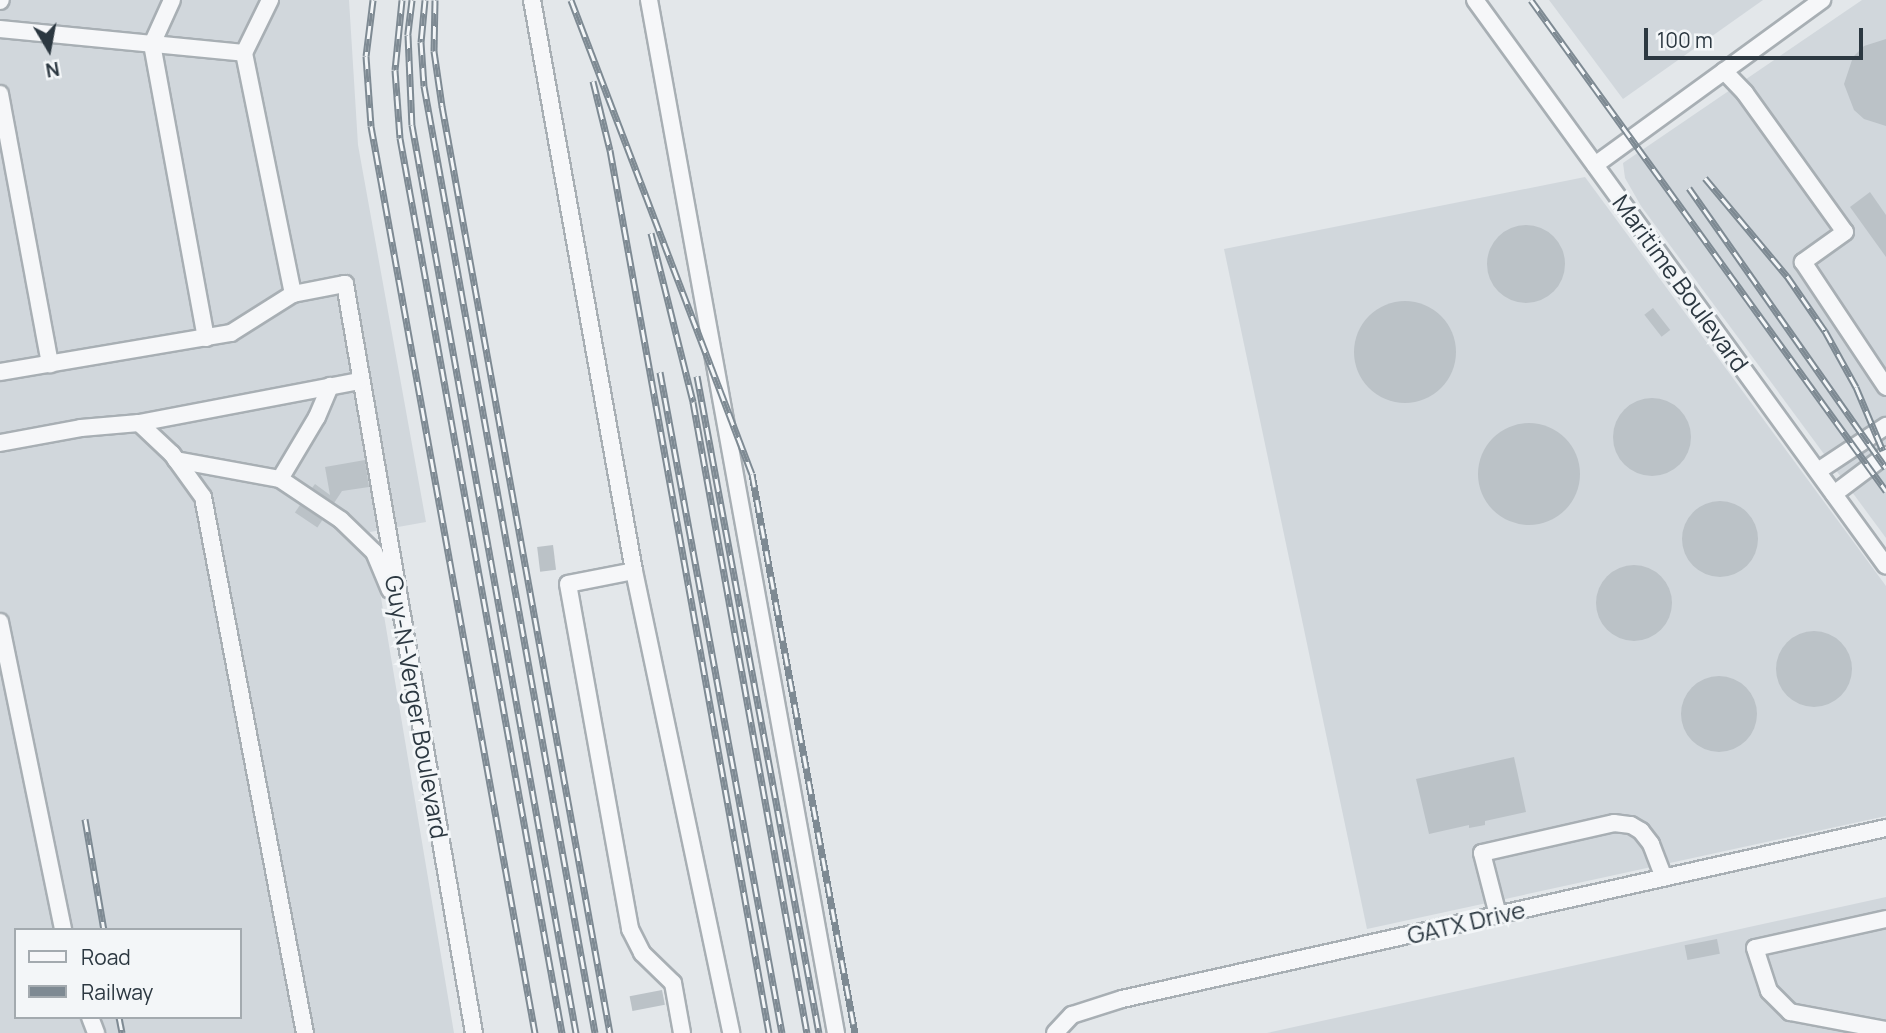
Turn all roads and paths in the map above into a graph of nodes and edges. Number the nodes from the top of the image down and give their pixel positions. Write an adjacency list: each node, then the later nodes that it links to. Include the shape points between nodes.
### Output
1 (172, 0): 8 (street)
2 (270, 0): 9 (street)
3 (532, 0): 29 (street)
4 (649, 0): 42 (street)
5 (1475, 0): 12 (street, Maritime Boulevard)
6 (1822, 0): 10 (street)
7 (0, 29): 8 (street)
8 (152, 44): 9 (street); 14 (street)
9 (244, 53): 13 (street)
10 (1724, 71): 12 (street); 19 (street, via 1745,93 1845,232 1803,261)
11 (0, 94): 15 (street)
12 (1595, 165): 25 (street, Maritime Boulevard)
13 (292, 294): 14 (street, via 231,333); 17 (street, Guy-N-Verger Boulevard, via 345,284)
14 (205, 338): 15 (street)
15 (50, 364): 16 (street)
16 (0, 372)
17 (360, 381): 18 (street); 30 (street, Guy-N-Verger Boulevard)
18 (330, 386): 20 (street); 26 (street)
19 (1886, 387)
20 (139, 423): 22 (street); 24 (street)
21 (1886, 426): 25 (street)
22 (0, 443)
23 (1886, 455): 27 (street)
24 (176, 460): 26 (street); 38 (street, via 203,497)
25 (1818, 471): 27 (street, Maritime Boulevard)
26 (280, 479): 30 (street, via 341,520 374,552)
27 (1834, 494): 28 (street, Maritime Boulevard)
28 (1886, 566)
29 (634, 571): 40 (street, via 568,584 630,929 642,953 674,983); 41 (street)
30 (401, 615): 39 (street, Guy-N-Verger Boulevard)
31 (0, 622): 36 (street)
32 (1886, 828): 33 (street, GATX Drive)
33 (1664, 878): 34 (street, GATX Drive); 34 (street, via 1641,831 1614,823 1482,853)
34 (1498, 915): 43 (street, GATX Drive, via 1122,999 1072,1015)
35 (1886, 919): 37 (street, via 1755,948 1769,991 1790,1012)
36 (63, 928)
37 (1886, 1030)
38 (305, 1033)
39 (474, 1033)
40 (682, 1033)
41 (731, 1033)
42 (836, 1033)
43 (1055, 1033)

